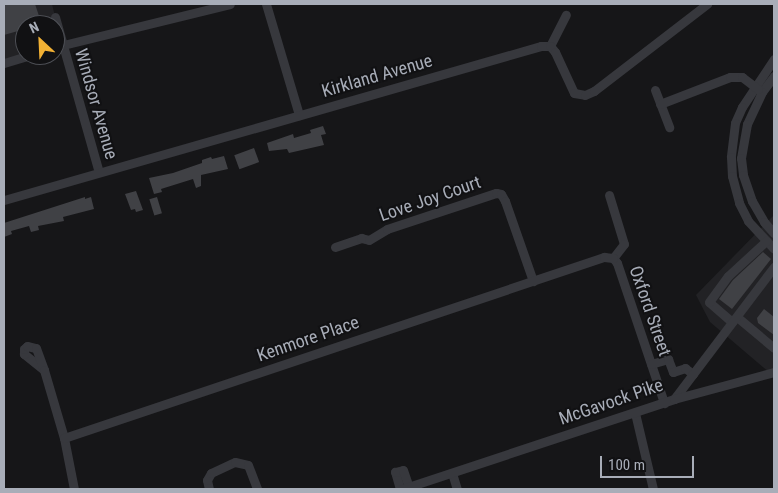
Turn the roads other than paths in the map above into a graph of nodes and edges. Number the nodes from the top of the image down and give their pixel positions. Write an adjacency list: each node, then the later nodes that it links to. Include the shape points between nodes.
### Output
1 (230, 4): 5 (street)
2 (266, 4): 13 (street)
3 (707, 4): 6 (street, via 585,95 574,93)
4 (566, 15): 6 (street)
5 (65, 44)
6 (550, 46): 13 (street, Kirkland Avenue)
7 (774, 59): 10 (street)
8 (64, 65): 15 (street, Windsor Avenue)
9 (774, 76): 10 (street)
10 (758, 89): 12 (street, via 742,77 730,77); 18 (street, via 746,124 743,174 757,212); 19 (street, via 735,123 731,158 739,202 748,221)
11 (654, 90): 12 (street)
12 (660, 104): 14 (street)
13 (298, 115): 15 (street, Kirkland Avenue)
14 (669, 127)
15 (100, 172): 17 (street, Kirkland Avenue)
16 (609, 196): 22 (street, via 624,244)
17 (4, 200)
18 (774, 233)
19 (766, 241): 21 (street); 25 (street, via 728,276 709,302)
20 (335, 246): 24 (street, Love Joy Court, via 362,238 369,240 387,229 496,193 501,194 505,201)
21 (774, 249)
22 (613, 258): 24 (street, Kenmore Place, via 604,257); 27 (street, Oxford Street)
23 (774, 267): 25 (street, McGavock Pike)
24 (533, 281): 34 (street, Kenmore Place)
25 (734, 320): 26 (street); 30 (street, McGavock Pike)
26 (774, 348)
27 (651, 364): 30 (street, via 668,359 673,372 685,368); 32 (street, Oxford Street)
28 (44, 370): 34 (street)
29 (774, 372): 31 (street)
30 (693, 374): 31 (street, McGavock Pike)
31 (674, 399): 32 (street, McGavock Pike)
32 (664, 403): 33 (street, McGavock Pike)
33 (635, 413): 35 (street, McGavock Pike); 41 (street)
34 (64, 438): 36 (street)
35 (452, 473): 39 (street, McGavock Pike); 40 (street)
36 (74, 489)
37 (209, 489): 38 (street, via 207,480 211,472 236,462 248,465)
38 (258, 489)
39 (404, 489)
40 (457, 489)
41 (653, 489)

